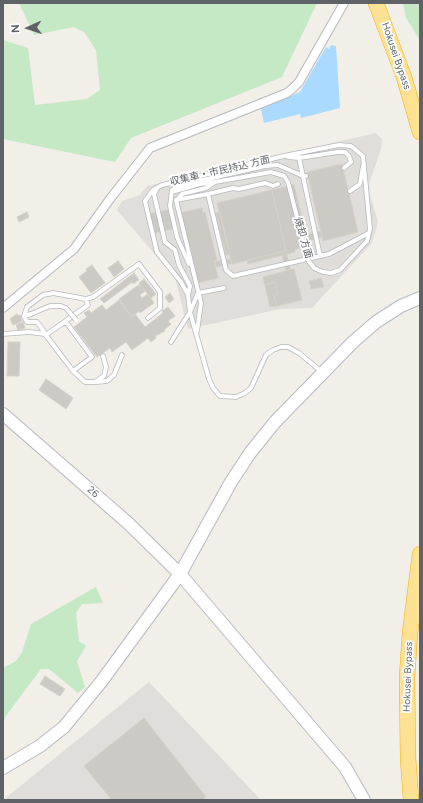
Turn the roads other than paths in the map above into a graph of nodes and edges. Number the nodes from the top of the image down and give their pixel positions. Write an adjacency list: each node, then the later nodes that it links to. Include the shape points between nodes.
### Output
1 (344, 3): 25 (street, via 299,82 293,88 287,93 150,148 74,249)
2 (376, 3): 3 (highway, Hokusei Bypass, via 404,77)
3 (420, 132)
4 (298, 153): 5 (lane, 収集車・市民持込 方面); 6 (lane); 7 (lane, 収集車・市民持込 方面, via 339,145 351,146 363,156)
5 (284, 156): 6 (lane); 12 (lane, 収集車・市民持込 方面, via 162,184)
6 (299, 158): 8 (lane, via 345,152 350,156 351,162); 9 (lane)
7 (364, 163): 13 (lane, via 360,184); 17 (lane, 焼却 方面)
8 (344, 168)
9 (305, 176): 14 (lane, via 278,166 265,166 181,185 172,190); 18 (lane)
10 (219, 181): 14 (lane, via 178,190); 16 (lane, via 206,188 182,194); 17 (lane, 焼却 方面, bridge, via 272,172 284,176 288,182 308,260 314,268 323,272 340,270 367,241)
11 (278, 184): 15 (lane, via 273,186 265,183)
12 (157, 188): 22 (lane, via 154,194 166,242 175,250 179,265 190,286); 22 (lane, via 145,201 157,252)
13 (350, 191)
14 (172, 194): 19 (lane, via 170,206 177,237)
15 (208, 194): 16 (lane); 18 (lane, via 226,270 233,276)
16 (176, 200): 19 (lane)
17 (369, 233): 18 (lane, via 329,254)
18 (320, 256)
19 (193, 274): 21 (lane)
20 (224, 288): 21 (lane)
21 (198, 293): 26 (lane); 32 (lane, via 201,304)
22 (188, 295): 26 (lane)
23 (420, 298): 38 (street, via 401,306 376,322)
24 (86, 299): 27 (lane, via 48,294 27,307); 28 (lane, via 93,297 139,264 160,292 160,308); 30 (lane, via 88,305)
25 (3, 308)
26 (190, 312): 32 (lane); 34 (lane)
27 (24, 316): 29 (lane, bridge, via 50,306 61,306); 33 (lane, via 27,322 37,322)
28 (148, 318)
29 (76, 320)
30 (66, 322): 33 (lane); 37 (lane, via 92,357)
31 (3, 334): 33 (lane, via 29,332)
32 (197, 334): 38 (lane, via 209,379 220,396 236,397 244,394 251,388 266,355 282,347 299,353)
33 (46, 335): 37 (lane)
34 (171, 342)
35 (122, 355): 39 (lane, via 114,375 107,381)
36 (103, 356): 39 (lane, via 106,372)
37 (73, 371): 39 (lane, via 85,382)
38 (322, 372): 42 (street, via 250,453)
39 (95, 382)
40 (3, 414): 42 (street, 26, via 128,523)
41 (420, 554): 45 (highway, Hokusei Bypass, via 410,633 408,677 408,744)
42 (180, 574): 43 (street, via 101,682 64,727 40,746); 44 (street, 26, via 345,768)
43 (3, 768)
44 (364, 800)
45 (412, 800)

